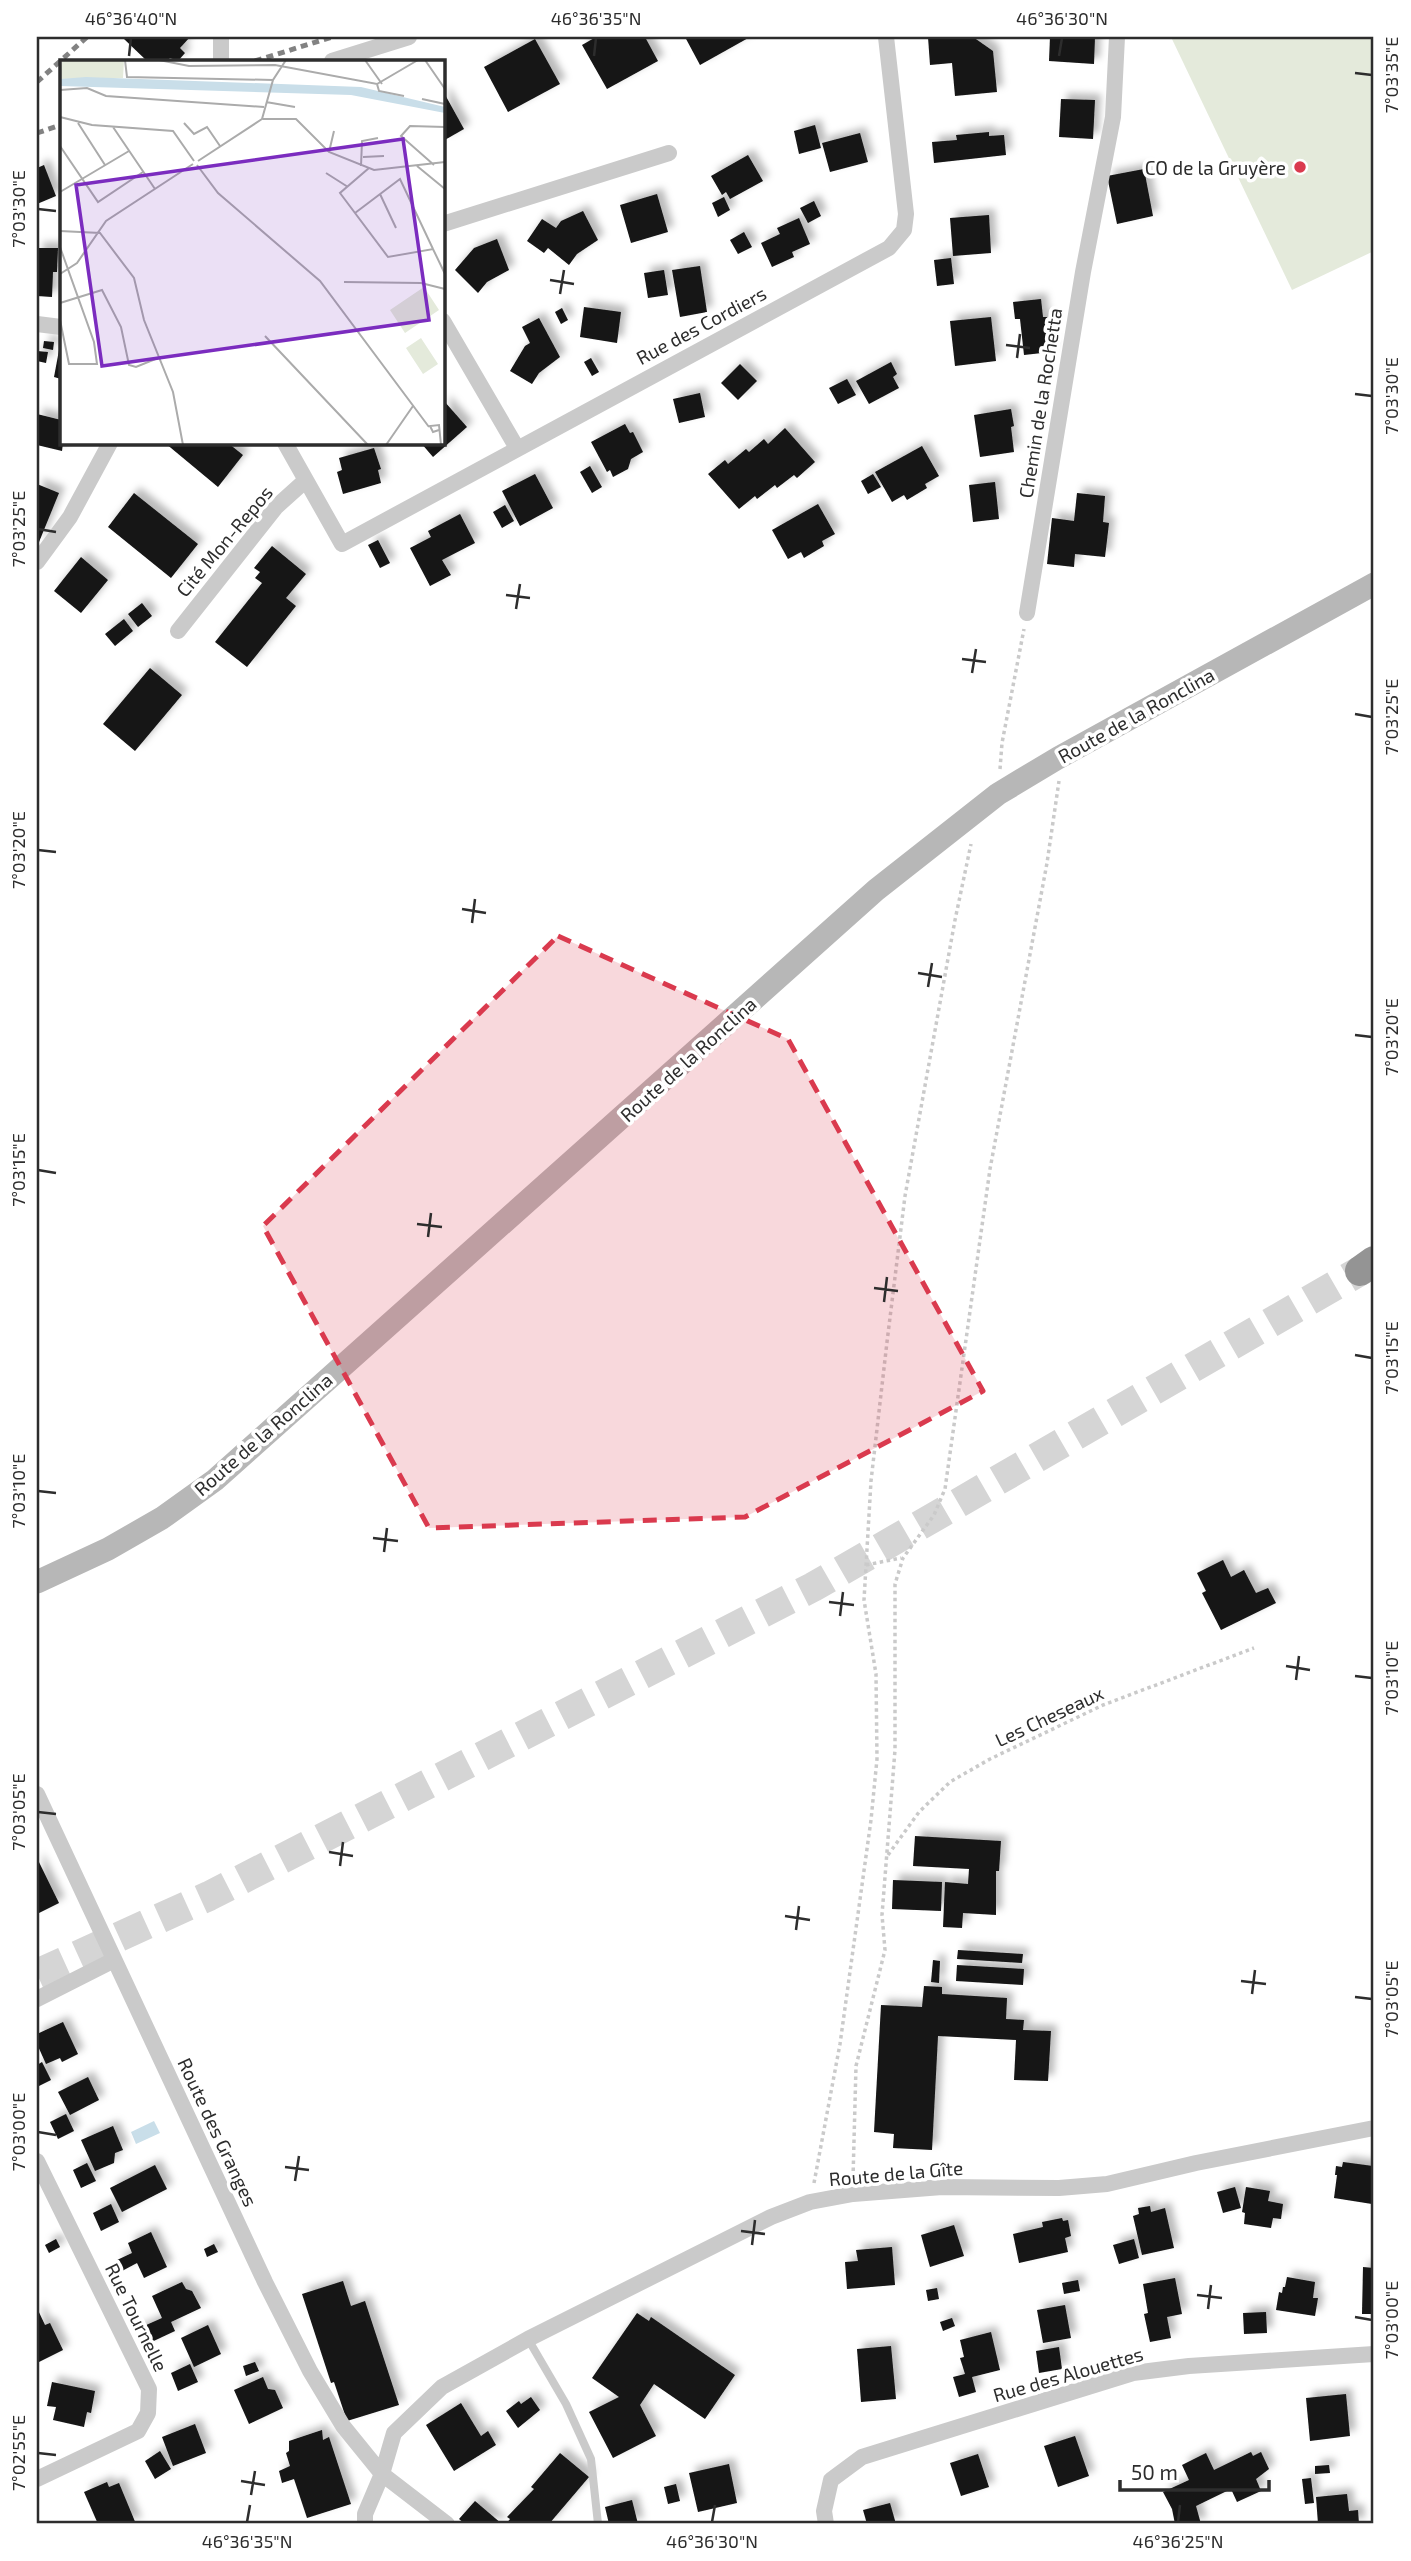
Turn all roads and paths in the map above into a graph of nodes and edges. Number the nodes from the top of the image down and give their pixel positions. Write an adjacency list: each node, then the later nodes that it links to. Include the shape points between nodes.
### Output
1 (221, 37): 5 (street)
2 (409, 37): 6 (street)
3 (886, 37): 14 (street, Rue des Cordiers, via 906,214 904,230 889,248)
4 (1117, 37): 18 (street, Chemin de la Rochetta, via 1113,117)
5 (221, 60)
6 (335, 60)
7 (670, 153): 8 (street)
8 (444, 224)
9 (444, 323): 14 (street)
10 (37, 324): 11 (street)
11 (60, 327)
12 (109, 444): 16 (street, via 70,517)
13 (286, 444): 15 (street)
14 (517, 448): 15 (street, Rue des Cordiers, via 342,544)
15 (306, 480): 19 (street, Cité Mon-Repos, via 276,507)
16 (37, 562)
17 (1374, 584): 20 (street, Route de la Ronclina)
18 (1027, 613): 21 (path)
19 (178, 631)
20 (1058, 758): 22 (street, Route de la Ronclina); 23 (path, via 1060,788 990,1168 945,1489 934,1516)
21 (999, 775)
22 (969, 815): 24 (path, via 975,826 905,1196 871,1481); 25 (street, Route de la Ronclina, via 876,890 215,1480 108,1549)
23 (903, 1558): 24 (path); 28 (path, via 895,1584 895,1749)
24 (866, 1565): 34 (path, via 864,1600 876,1674 877,1759 840,2044)
25 (37, 1582)
26 (1254, 1648): 28 (path, Les Cheseaux, via 1103,1705 990,1759 950,1782 919,1812)
27 (37, 1794): 29 (street, Route des Granges)
28 (887, 1856): 33 (path, via 882,1915 885,1950 856,2066)
29 (114, 1960): 30 (street); 37 (street, Route des Granges, via 310,2371 343,2426)
30 (37, 1999)
31 (1374, 2128): 33 (street, Route de la Gîte, via 1107,2184)
32 (37, 2161): 38 (street, Rue Tournelle, via 149,2389 148,2413 138,2431)
33 (853, 2194): 34 (street, Route de la Gîte)
34 (810, 2202): 35 (street, Route de la Gîte, via 771,2217)
35 (528, 2339): 37 (street, Route de la Gîte, via 442,2387 394,2433); 41 (lane, via 591,2459)
36 (1374, 2354): 42 (street, Rue des Alouettes, via 1133,2373 862,2457 831,2480)
37 (382, 2474): 39 (street, Route de la Gîte); 40 (street, Route des Granges)
38 (37, 2479)
39 (365, 2524)
40 (447, 2524)
41 (598, 2524)
42 (826, 2524)

